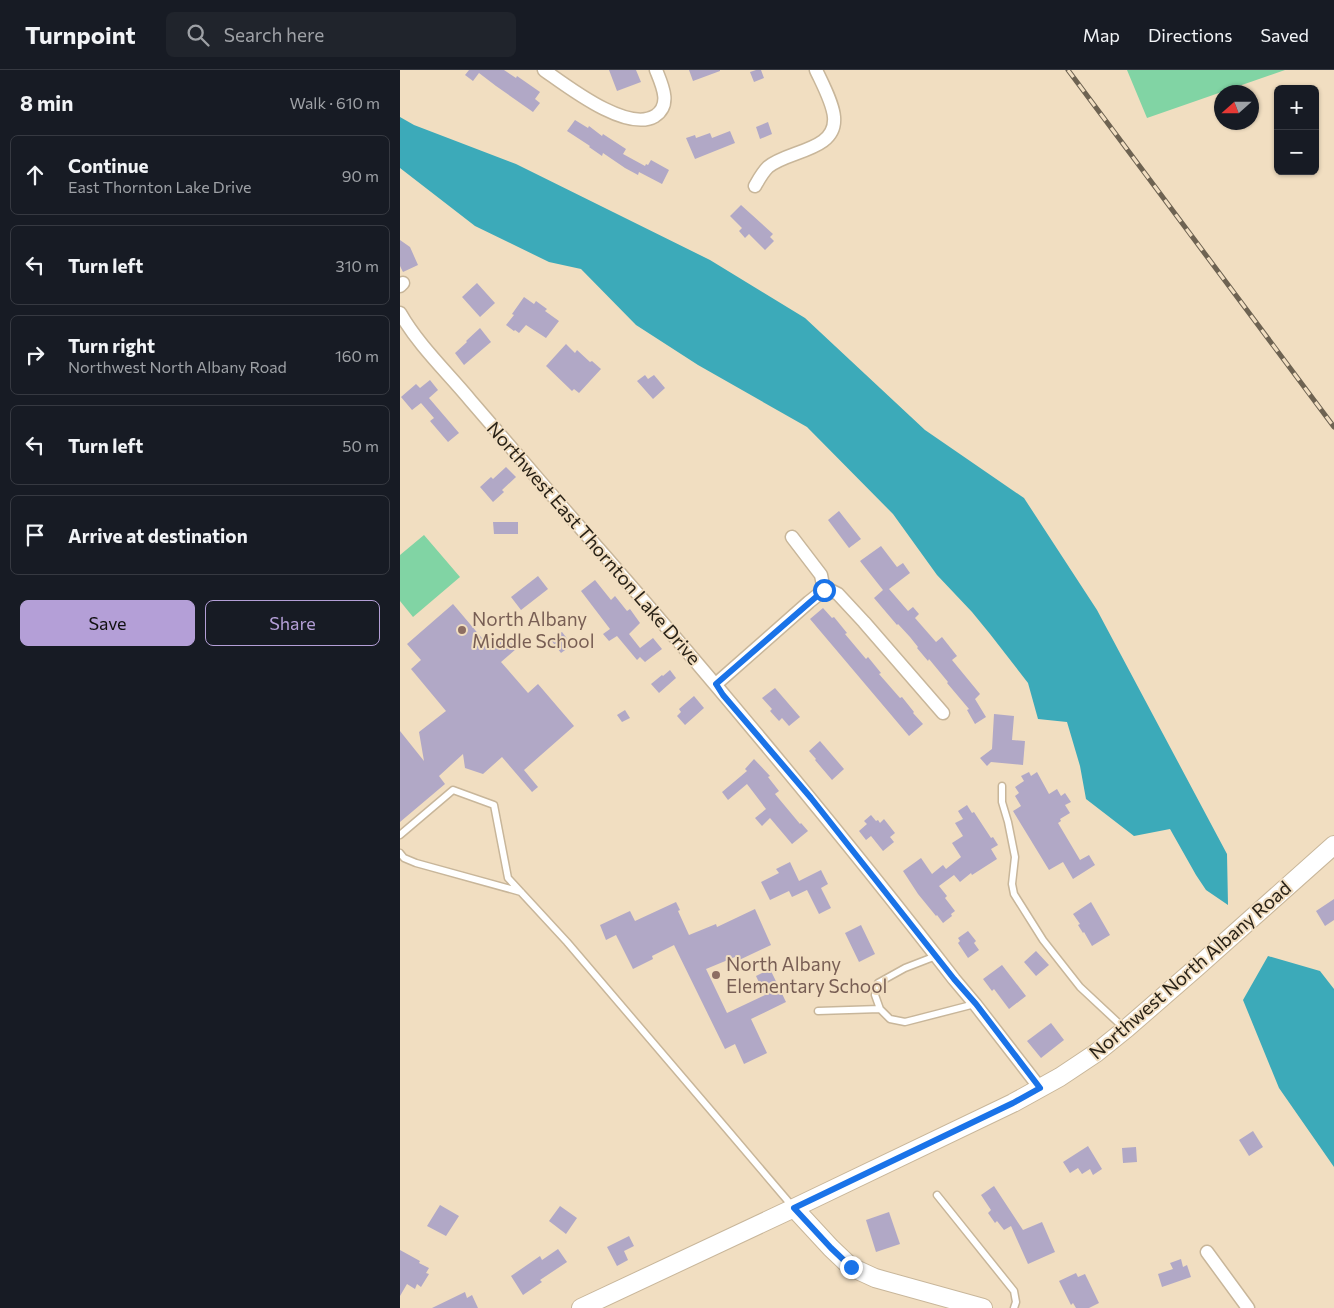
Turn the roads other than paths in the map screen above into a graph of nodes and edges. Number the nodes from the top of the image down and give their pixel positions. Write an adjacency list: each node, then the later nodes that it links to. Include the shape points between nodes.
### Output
1 (544, 70): 2 (street, via 606,109 637,120 654,117 664,105 664,90)
2 (656, 70)
3 (816, 70): 4 (street, via 834,115 830,135 816,146 770,166)
4 (755, 186)
5 (400, 313): 8 (street, Northwest East Thornton Lake Drive, via 424,348)
6 (792, 537): 7 (street, via 821,575)
7 (824, 590): 8 (street); 9 (street, via 838,594)
8 (716, 684): 15 (street, Northwest East Thornton Lake Drive)
9 (943, 713)
10 (1002, 786): 19 (lane, via 1002,802 1015,857 1014,894 1043,940 1080,987)
11 (400, 836): 14 (lane, via 453,790 494,805 508,878)
12 (1334, 845): 19 (main road, Northwest North Albany Road)
13 (400, 853): 14 (lane, via 416,863)
14 (522, 893): 22 (lane)
15 (936, 956): 16 (street, Northwest East Thornton Lake Drive); 17 (lane, via 878,983 876,995)
16 (976, 1004): 17 (lane, via 905,1022 890,1019); 20 (street, Northwest East Thornton Lake Drive)
17 (880, 1009): 18 (lane)
18 (818, 1011)
19 (1126, 1030): 20 (main road, Northwest North Albany Road, via 1096,1054)
20 (1040, 1088): 22 (main road, Northwest North Albany Road)
21 (937, 1195): 27 (lane, via 1014,1292)
22 (794, 1208): 24 (main road, Northwest North Albany Road); 26 (main road, via 851,1267 875,1278)
23 (1208, 1252): 28 (street)
24 (607, 1303): 25 (main road, Northwest North Albany Road)
25 (581, 1308)
26 (983, 1308)
27 (1014, 1308)
28 (1248, 1308)

